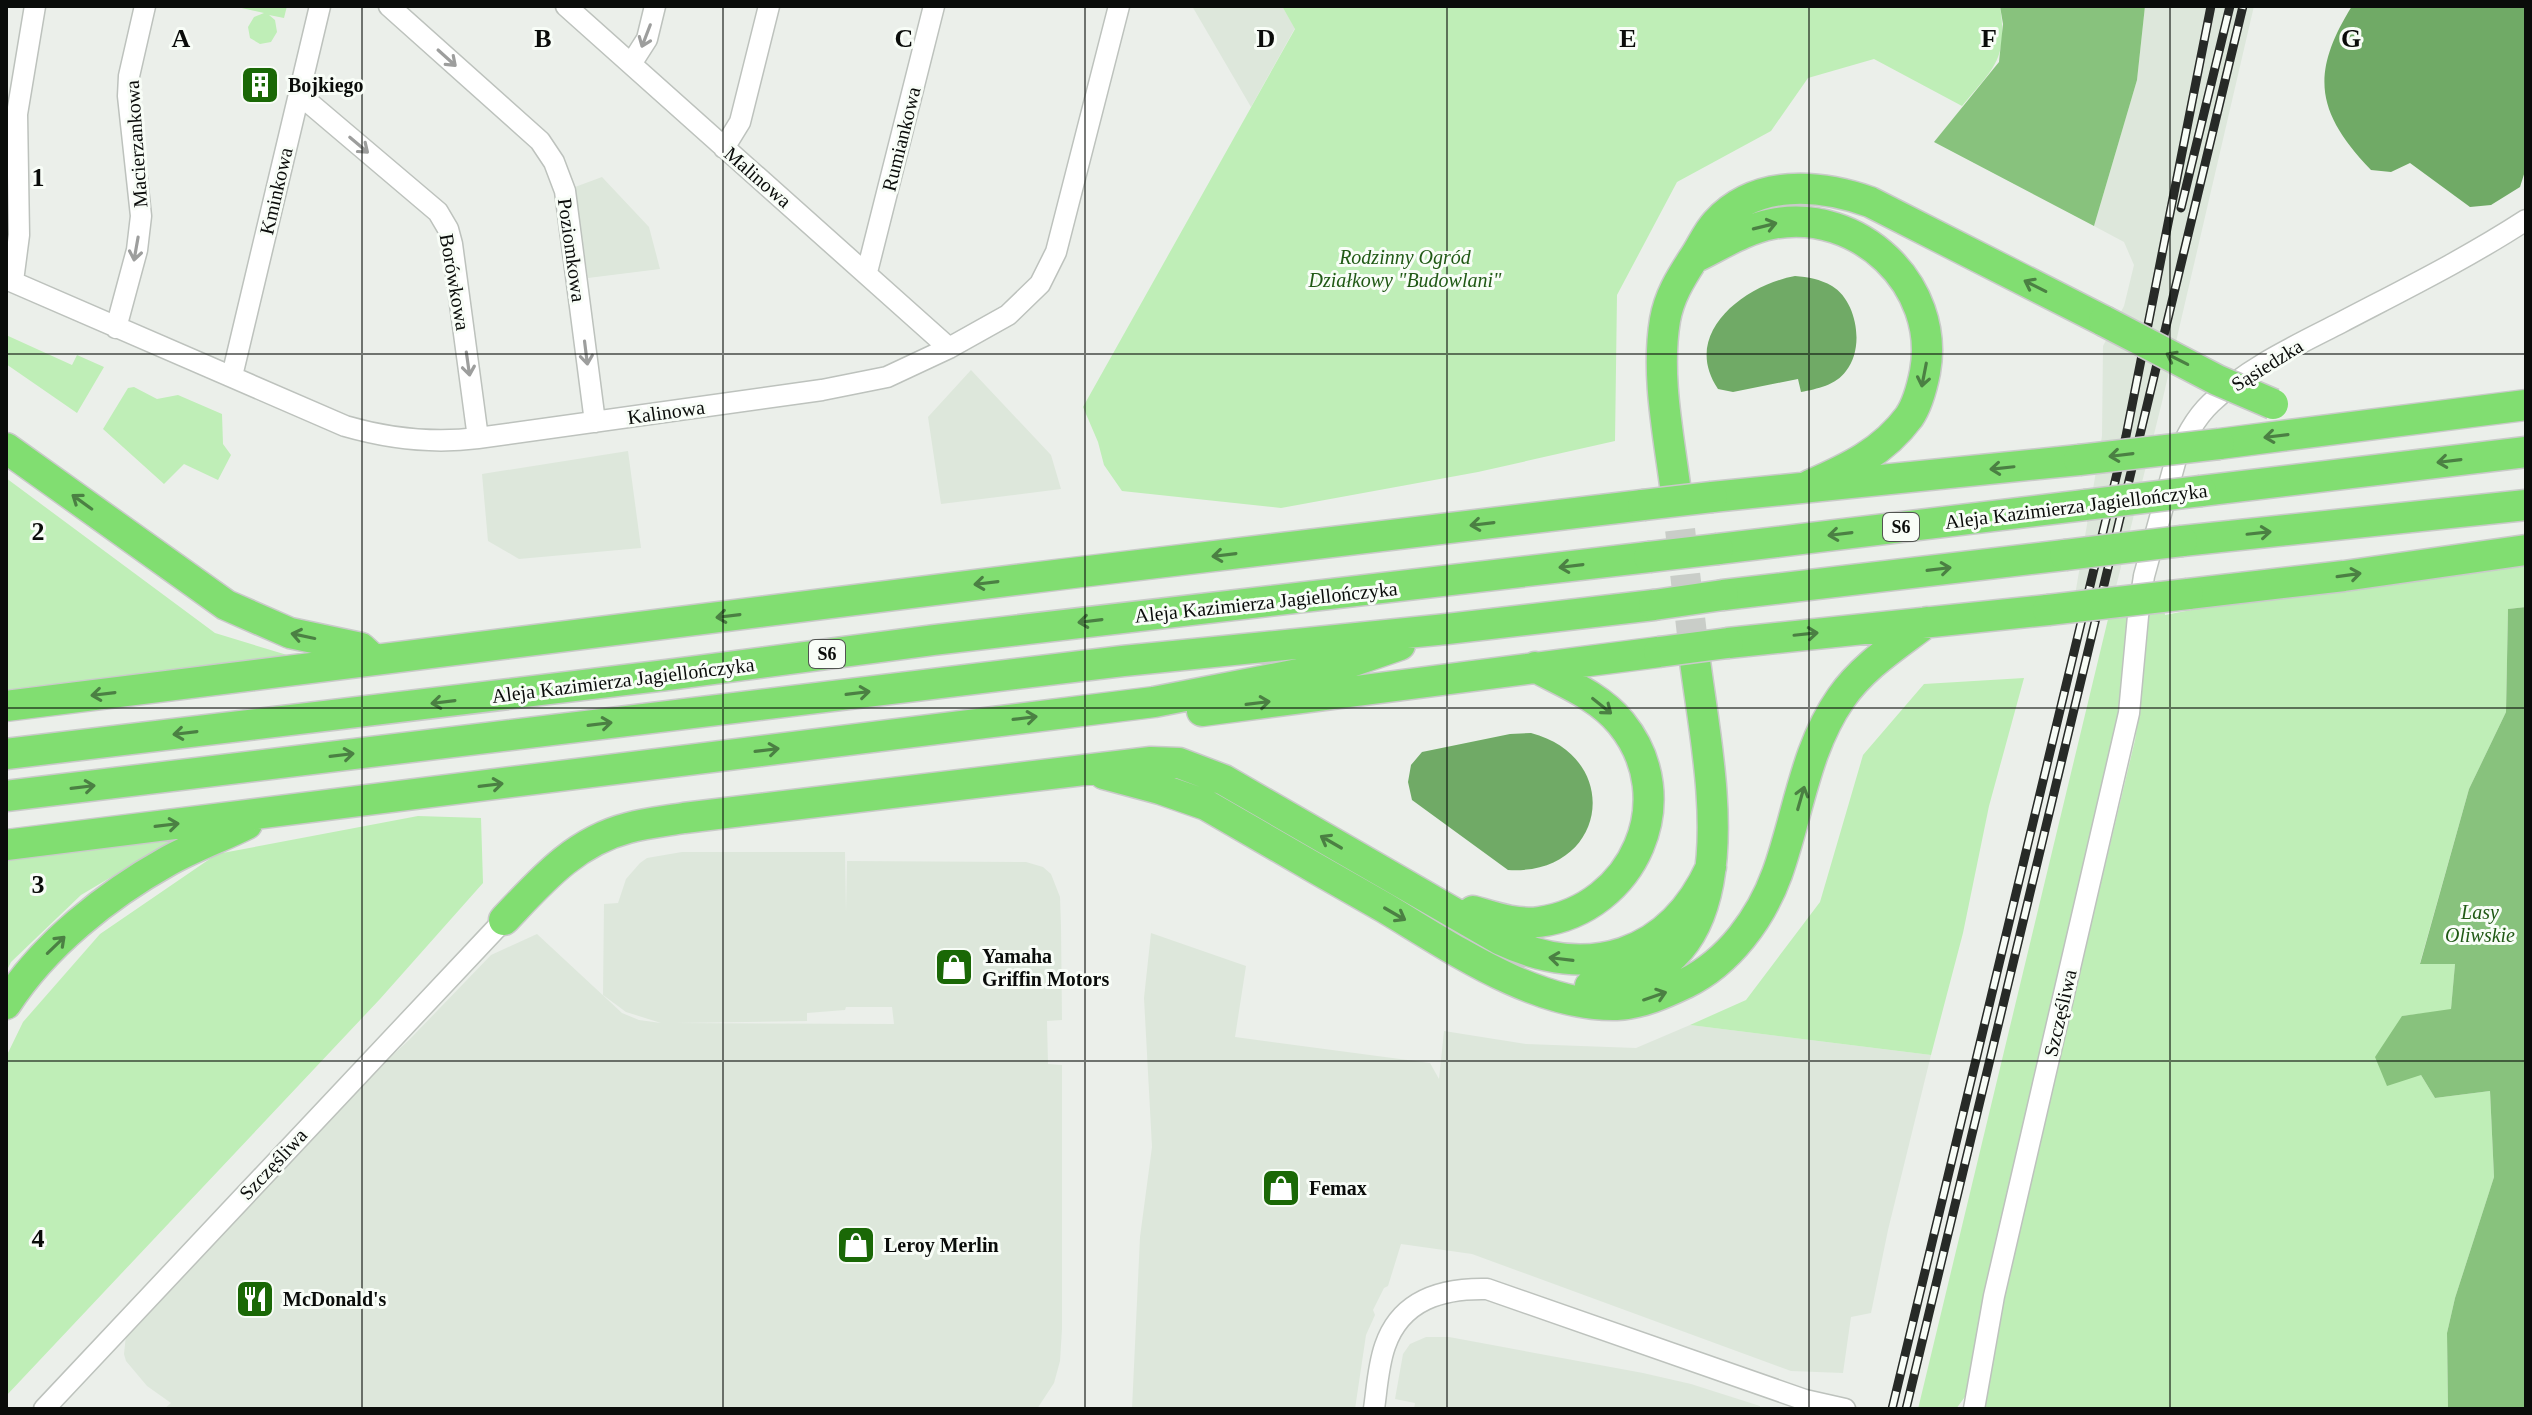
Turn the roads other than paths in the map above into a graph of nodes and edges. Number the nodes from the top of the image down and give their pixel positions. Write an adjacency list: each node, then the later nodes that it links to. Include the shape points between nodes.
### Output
1 (35, 6): 16 (street, via 17,114 19,235)
2 (145, 6): 17 (street, Macierzankowa, one-way to 17, via 128,96 141,216)
3 (320, 6): 11 (street, Kminkowa)
4 (389, 6): 21 (street, Poziomkowa, one-way to 21, via 540,141 554,162 565,191)
5 (566, 6): 10 (street, Malinowa)
6 (655, 6): 10 (street, one-way to 10, via 647,39)
7 (769, 6): 12 (street, via 740,122)
8 (934, 6): 15 (street, Rumiankowa)
9 (1119, 6): 18 (street, Kalinowa, via 1056,252 1040,284 1008,315)
10 (631, 64): 12 (street, Malinowa)
11 (300, 95): 19 (street, Kminkowa); 23 (street, Borówkowa, one-way to 23, via 438,212 448,229)
12 (724, 148): 15 (street, Malinowa)
13 (2526, 220): 30 (street, Sąsiedzka, via 2477,252 2267,362 2209,404 2176,459)
14 (1694, 258): 22 (highway, one-way to 14, bridge, via 2217,380 1870,202 1825,189 1786,189 1744,202 1715,224); 26 (highway, via 1669,301 1663,338); 27 (highway, one-way to 27, via 1755,228 1815,224 1874,247 1910,287 1927,350 1917,402 1870,456)
15 (867, 272): 18 (street, Malinowa)
16 (10, 280): 17 (street, Kalinowa)
17 (116, 328): 19 (street, Kalinowa)
18 (949, 348): 21 (street, Kalinowa, via 887,377)
19 (232, 376): 23 (street, Kalinowa, via 372,434 426,441)
20 (2526, 405): 22 (highway)
21 (595, 422): 23 (street, Kalinowa)
22 (2333, 429): 27 (highway, one-way to 27, bridge)
23 (478, 438)
24 (6, 448): 33 (highway, one-way to 24, via 361,648 290,633 226,605)
25 (2526, 452): 38 (highway, Aleja Kazimierza Jagiellończyka / S6, one-way to 38, bridge)
26 (1675, 485)
27 (1810, 485): 33 (highway, one-way to 33, bridge)
28 (2526, 505): 32 (highway, Aleja Kazimierza Jagiellończyka / S6, one-way to 28, bridge)
29 (2526, 550): 31 (highway, one-way to 29, bridge, via 2344,576)
30 (2138, 616): 52 (street, Szczęśliwa, via 2129,713 1994,1296)
31 (1927, 622): 35 (highway, one-way to 31, bridge); 46 (highway, one-way to 31, via 1557,996 1618,1005 1669,991 1702,976 1726,957 1777,876 1830,715 1859,676)
32 (1447, 629): 36 (highway, via 1339,666); 40 (highway, Aleja Kazimierza Jagiellończyka / S6, one-way to 32, via 1123,661)
33 (375, 661): 37 (highway, one-way to 37)
34 (1695, 661): 43 (highway, via 1712,799)
35 (1535, 667): 36 (highway, one-way to 35, via 1189,712); 44 (highway, one-way to 44, via 1594,699 1632,738 1648,788 1643,840 1616,884 1569,913 1538,922)
36 (1154, 702): 41 (highway, one-way to 36)
37 (6, 706)
38 (6, 754)
39 (1089, 770): 44 (highway, one-way to 39, via 1197,768 1151,762); 45 (highway, via 629,828 570,855); 46 (highway, one-way to 46, via 1206,805 1462,954)
40 (6, 796)
41 (274, 812): 42 (highway, one-way to 41); 47 (highway, one-way to 41, via 53,945 107,901 168,861)
42 (6, 845)
43 (1711, 867): 44 (highway, one-way to 44, via 1672,926 1642,945 1599,959 1571,961 1525,951); 46 (highway, via 1703,907 1689,938 1660,968 1614,985)
44 (1452, 912)
45 (504, 920): 49 (street, Szczęśliwa)
46 (1524, 984)
47 (6, 1004)
48 (1804, 1405): 50 (street, via 1487,1289 1458,1288 1428,1297 1400,1319 1381,1357); 51 (street)
49 (44, 1409)
50 (1374, 1409)
51 (1845, 1409)
52 (1974, 1409)

